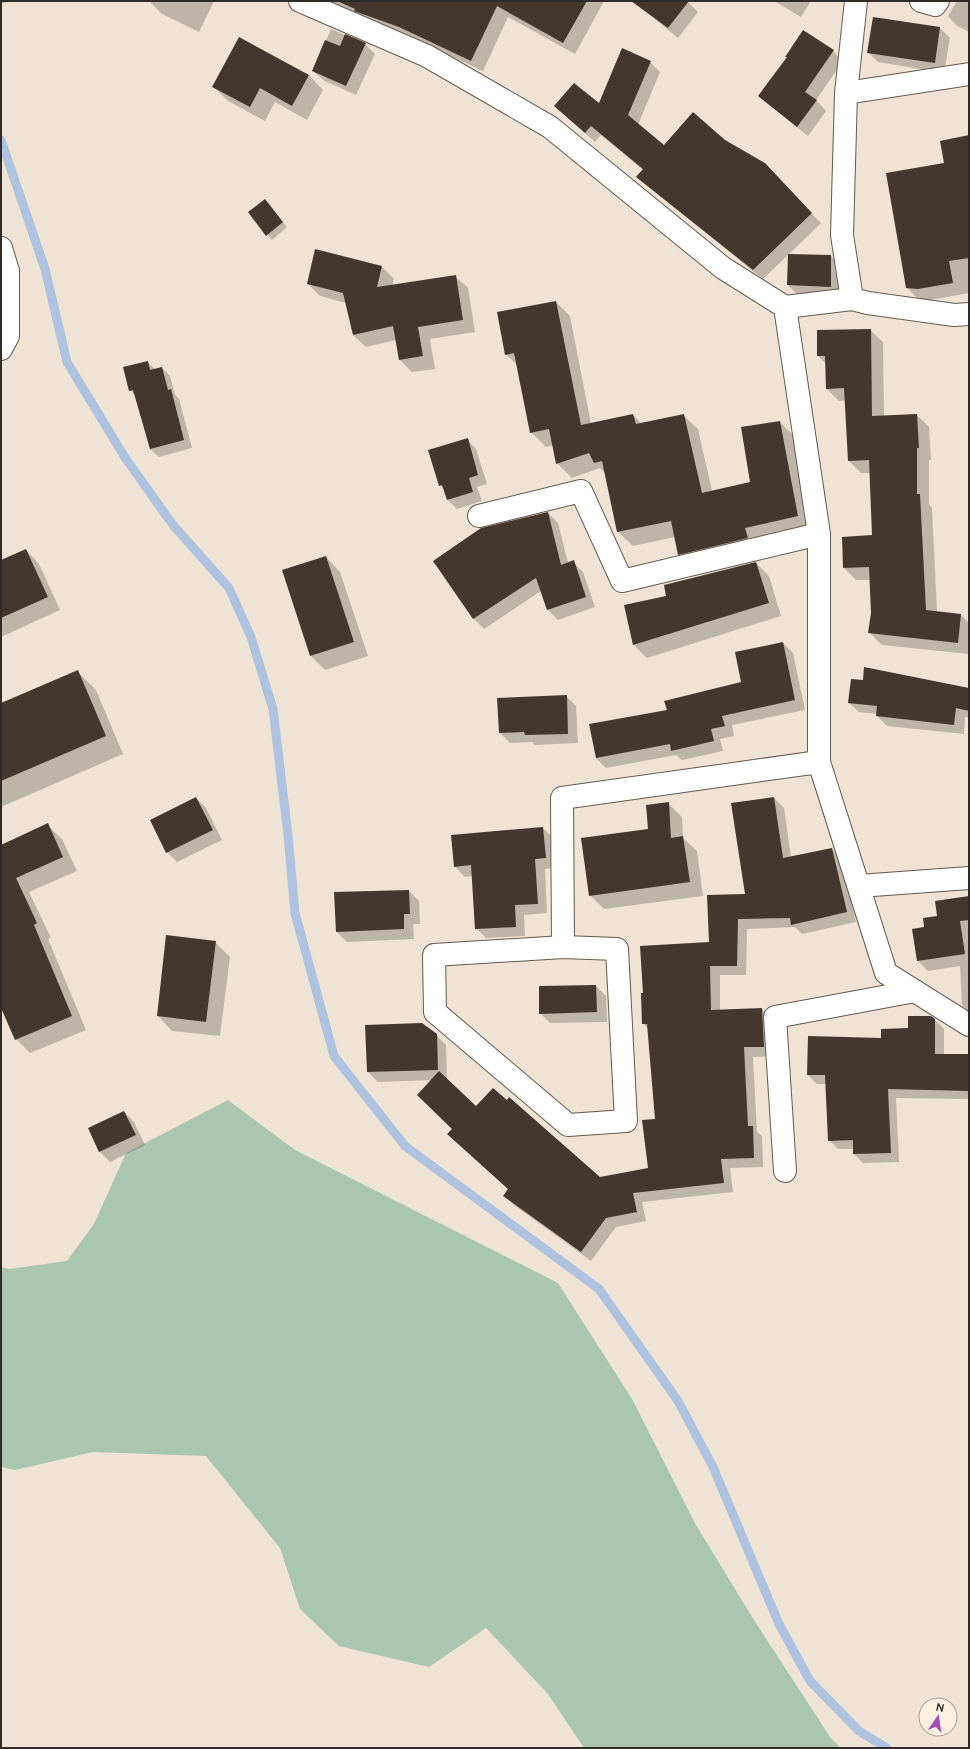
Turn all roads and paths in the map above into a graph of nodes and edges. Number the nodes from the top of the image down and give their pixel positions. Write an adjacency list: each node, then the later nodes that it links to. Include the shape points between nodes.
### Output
1 (300, 1): 5 (street)
2 (856, 1): 7 (street)
3 (921, 1): 4 (street, via 935,6)
4 (938, 1)
5 (342, 9): 10 (street, via 550,127 724,268)
6 (969, 74): 7 (street)
7 (846, 93): 9 (street, via 842,235)
8 (1, 248): 12 (street, via 8,271 8,336)
9 (852, 299): 10 (street); 11 (street, via 946,314)
10 (785, 308): 14 (street)
11 (969, 314)
12 (1, 349)
13 (479, 516): 14 (street, via 581,491 622,581)
14 (819, 534): 15 (street)
15 (819, 762): 17 (street); 18 (street, via 562,798)
16 (969, 878): 17 (street)
17 (859, 886): 19 (street, via 886,973)
18 (563, 947): 18 (street, via 617,949 626,1121 568,1125 435,1012 434,956)
19 (915, 991): 20 (street); 21 (street, via 775,1017)
20 (969, 1025)
21 (785, 1171)

